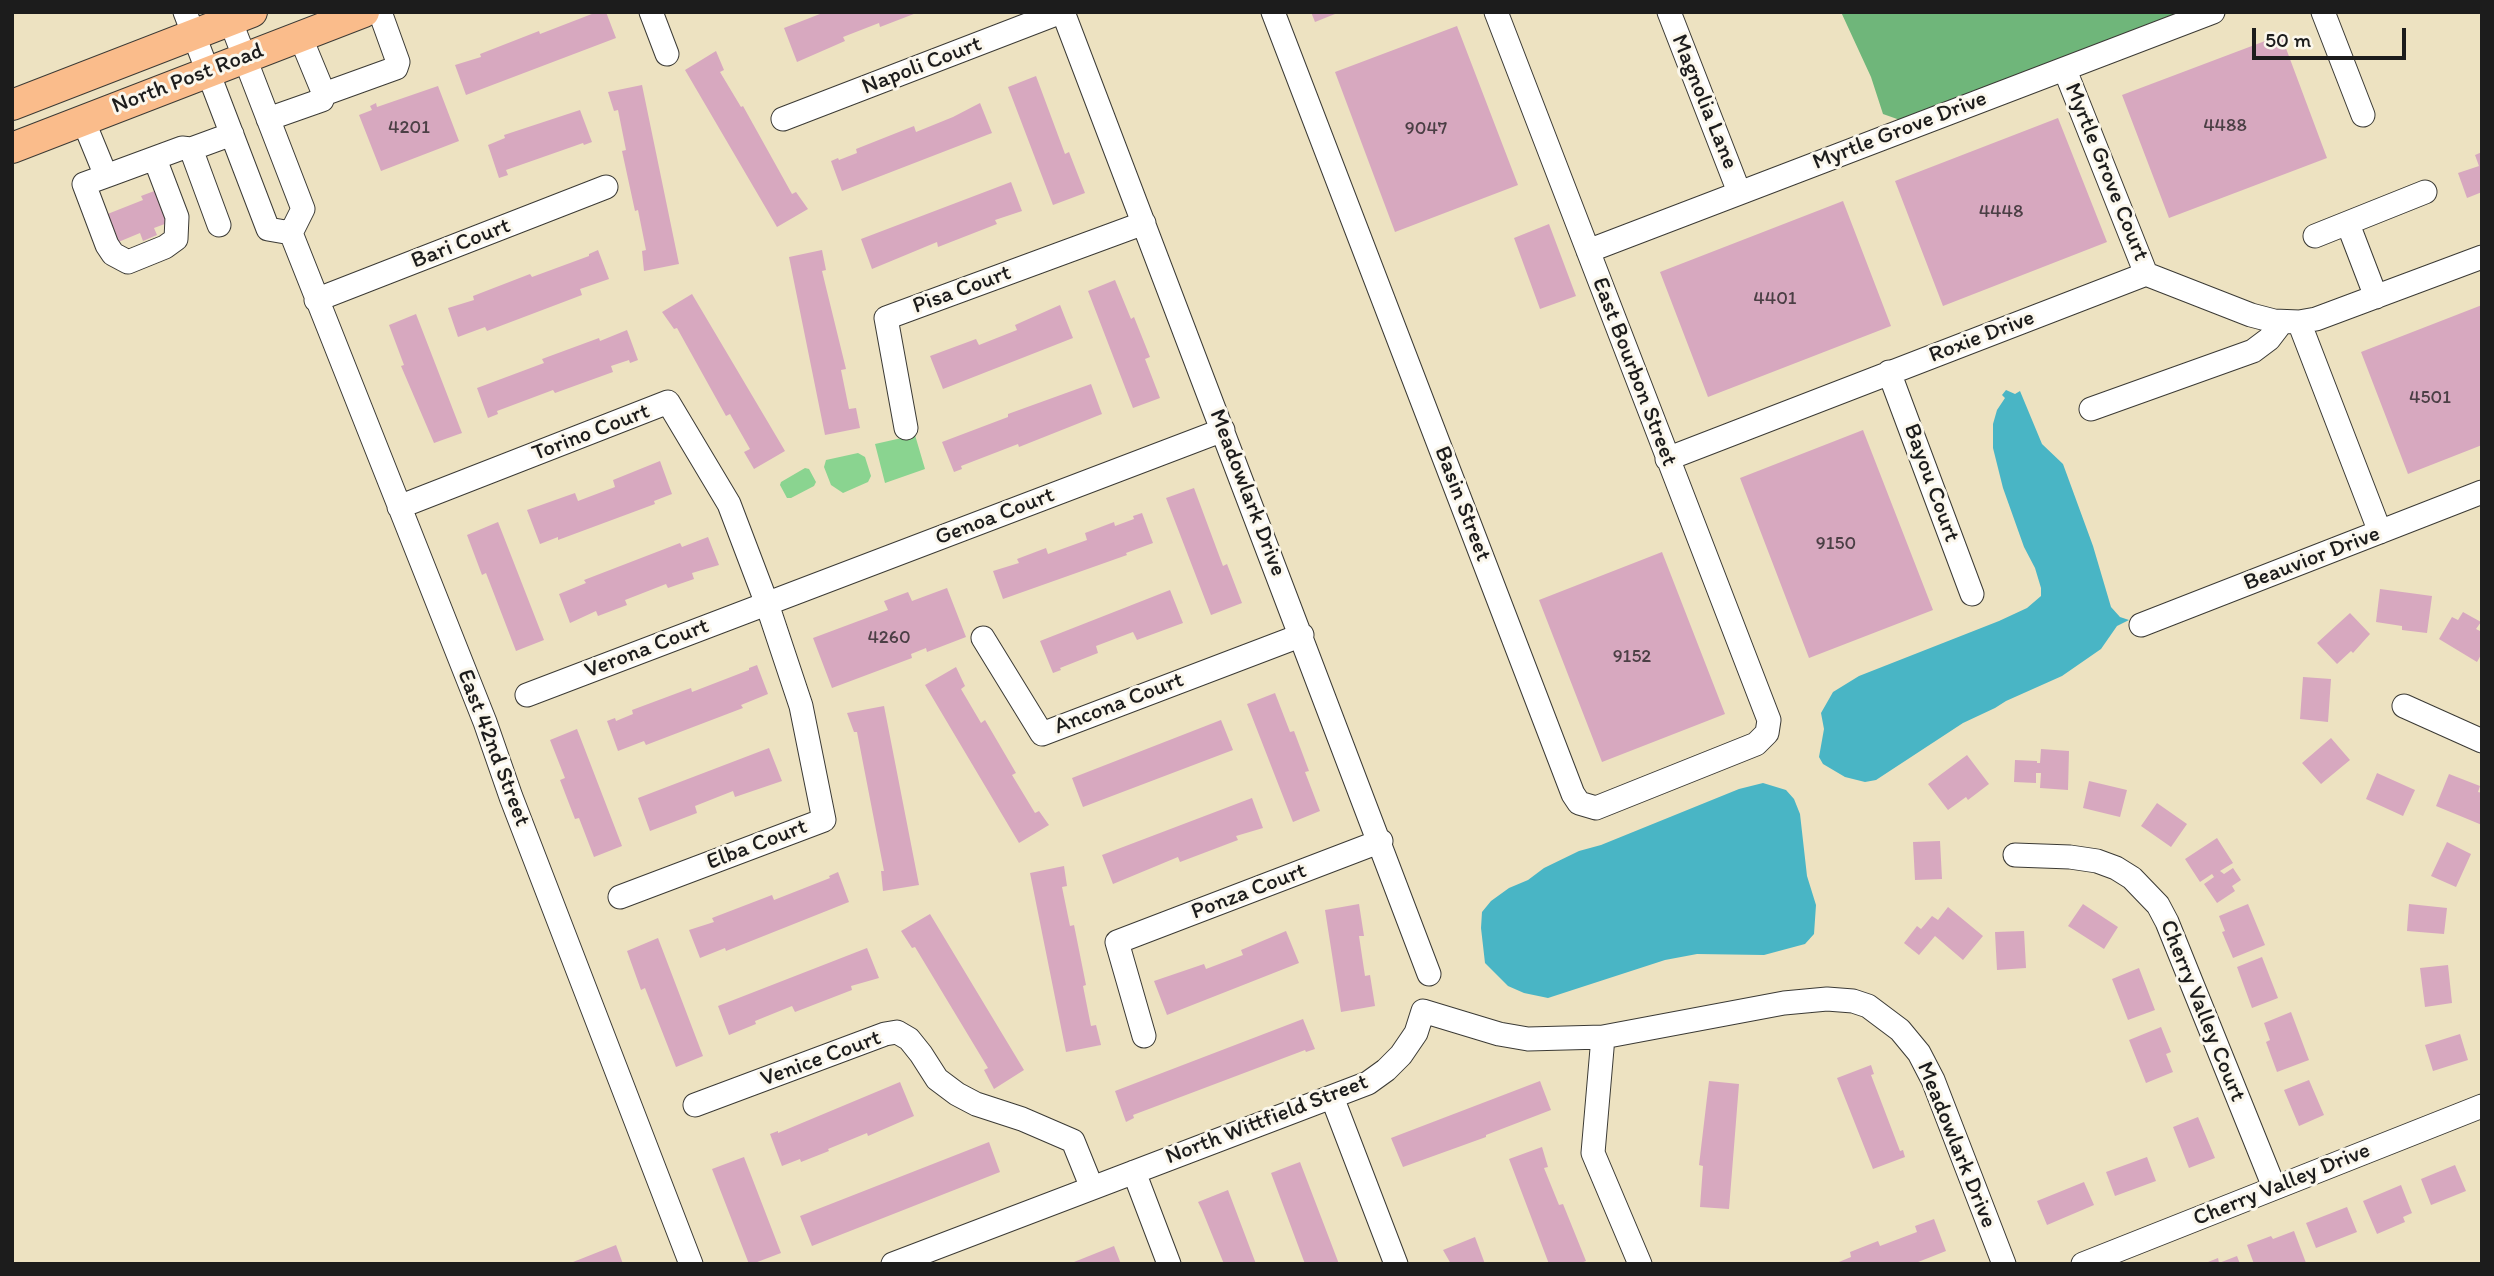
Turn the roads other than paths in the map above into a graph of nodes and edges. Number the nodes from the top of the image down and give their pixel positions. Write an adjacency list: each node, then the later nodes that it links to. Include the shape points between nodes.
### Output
1 (364, 12): 12 (main road, North Post Road)
2 (380, 12): 17 (street, via 398,62 396,68)
3 (651, 12): 13 (street)
4 (1062, 12): 21 (street, Napoli Court); 31 (street, Meadowlark Drive)
5 (1273, 12): 58 (street, Basin Street, via 1577,800 1600,807 1756,744)
6 (1496, 12): 36 (street, East Bourbon Street)
7 (1669, 12): 29 (street, Magnolia Lane)
8 (2213, 12): 15 (street, Myrtle Grove Drive)
9 (2323, 12): 19 (street)
10 (236, 15): 11 (main road, North Post Road); 14 (street)
11 (190, 23): 16 (street); 18 (main road, North Post Road)
12 (300, 36): 14 (main road, North Post Road); 17 (street)
13 (667, 54)
14 (244, 57): 16 (main road, North Post Road); 20 (street)
15 (2065, 69): 29 (street, Myrtle Grove Drive); 38 (street, Myrtle Grove Court)
16 (208, 72): 22 (main road, North Post Road); 23 (street)
17 (324, 94): 20 (street, via 322,100)
18 (12, 105)
19 (2363, 115)
20 (268, 119): 34 (street, via 303,209)
21 (783, 119)
22 (83, 120): 24 (main road, North Post Road); 27 (street)
23 (232, 134): 25 (street); 34 (street, via 268,229)
24 (12, 148)
25 (191, 149): 26 (street); 33 (street)
26 (155, 159): 27 (street); 27 (street, via 177,217 176,239 128,262 113,254 84,184)
27 (106, 176)
28 (606, 187): 40 (street, Bari Court)
29 (1740, 192): 36 (street, Myrtle Grove Drive)
30 (2425, 192): 32 (street)
31 (1144, 223): 44 (street, Pisa Court, via 886,318); 45 (street, Meadowlark Drive)
32 (2348, 223): 35 (street); 39 (street)
33 (219, 226)
34 (291, 233): 40 (street, East 42nd Street)
35 (2315, 236)
36 (1588, 251): 46 (street, East Bourbon Street)
37 (2482, 257): 39 (street)
38 (2147, 274): 41 (street, via 2251,315); 42 (street, Roxie Drive)
39 (2376, 297): 41 (street, via 2316,319)
40 (316, 300): 48 (street, East 42nd Street)
41 (2291, 322): 43 (street, via 2253,351); 49 (street)
42 (1889, 372): 46 (street, Roxie Drive); 50 (street, Bayou Court)
43 (2091, 409)
44 (906, 428)
45 (1223, 430): 51 (street, Genoa Court); 53 (street, Meadowlark Drive)
46 (1667, 459): 58 (street, East Bourbon Street, via 1769,720)
47 (2482, 492): 49 (street, Beauvior Drive)
48 (399, 507): 51 (street, Torino Court, via 668,402 729,504); 73 (street, East 42nd Street)
49 (2380, 532): 52 (street, Beauvior Drive)
50 (1972, 594)
51 (767, 604): 55 (street, Verona Court); 56 (street, Torino Court)
52 (2141, 625)
53 (1302, 635): 54 (street, Ancona Court, via 1042,734); 60 (street, Meadowlark Drive)
54 (983, 638)
55 (527, 695)
56 (800, 706): 62 (street, Elba Court, via 824,820)
57 (2404, 706): 59 (street)
58 (1767, 733)
59 (2482, 741)
60 (1381, 841): 63 (street, Meadowlark Drive); 65 (street, Ponza Court, via 1117,942)
61 (2015, 855): 71 (street, Cherry Valley Court, via 2070,857 2106,865 2132,878 2158,905)
62 (620, 897)
63 (1429, 974)
64 (1868, 1006): 66 (street, North Wittfield Street, via 1844,1000 1801,1000); 78 (street, Meadowlark Drive, via 1900,1030 1919,1053)
65 (1144, 1037)
66 (1603, 1037): 67 (street, North Wittfield Street, via 1528,1039 1423,1011 1412,1040 1390,1067 1368,1083); 77 (street, via 1593,1153)
67 (1332, 1097): 70 (street, North Wittfield Street); 76 (street)
68 (695, 1105): 72 (street, Venice Court, via 897,1032 915,1047 937,1079 957,1094 1073,1141)
69 (2482, 1106): 71 (street, Cherry Valley Drive)
70 (1134, 1172): 72 (street, North Wittfield Street); 75 (street)
71 (2274, 1187): 79 (street, Cherry Valley Drive)
72 (1092, 1188): 74 (street, North Wittfield Street)
73 (691, 1264)
74 (893, 1264)
75 (1169, 1264)
76 (1396, 1264)
77 (1640, 1264)
78 (2004, 1264)
79 (2083, 1264)

